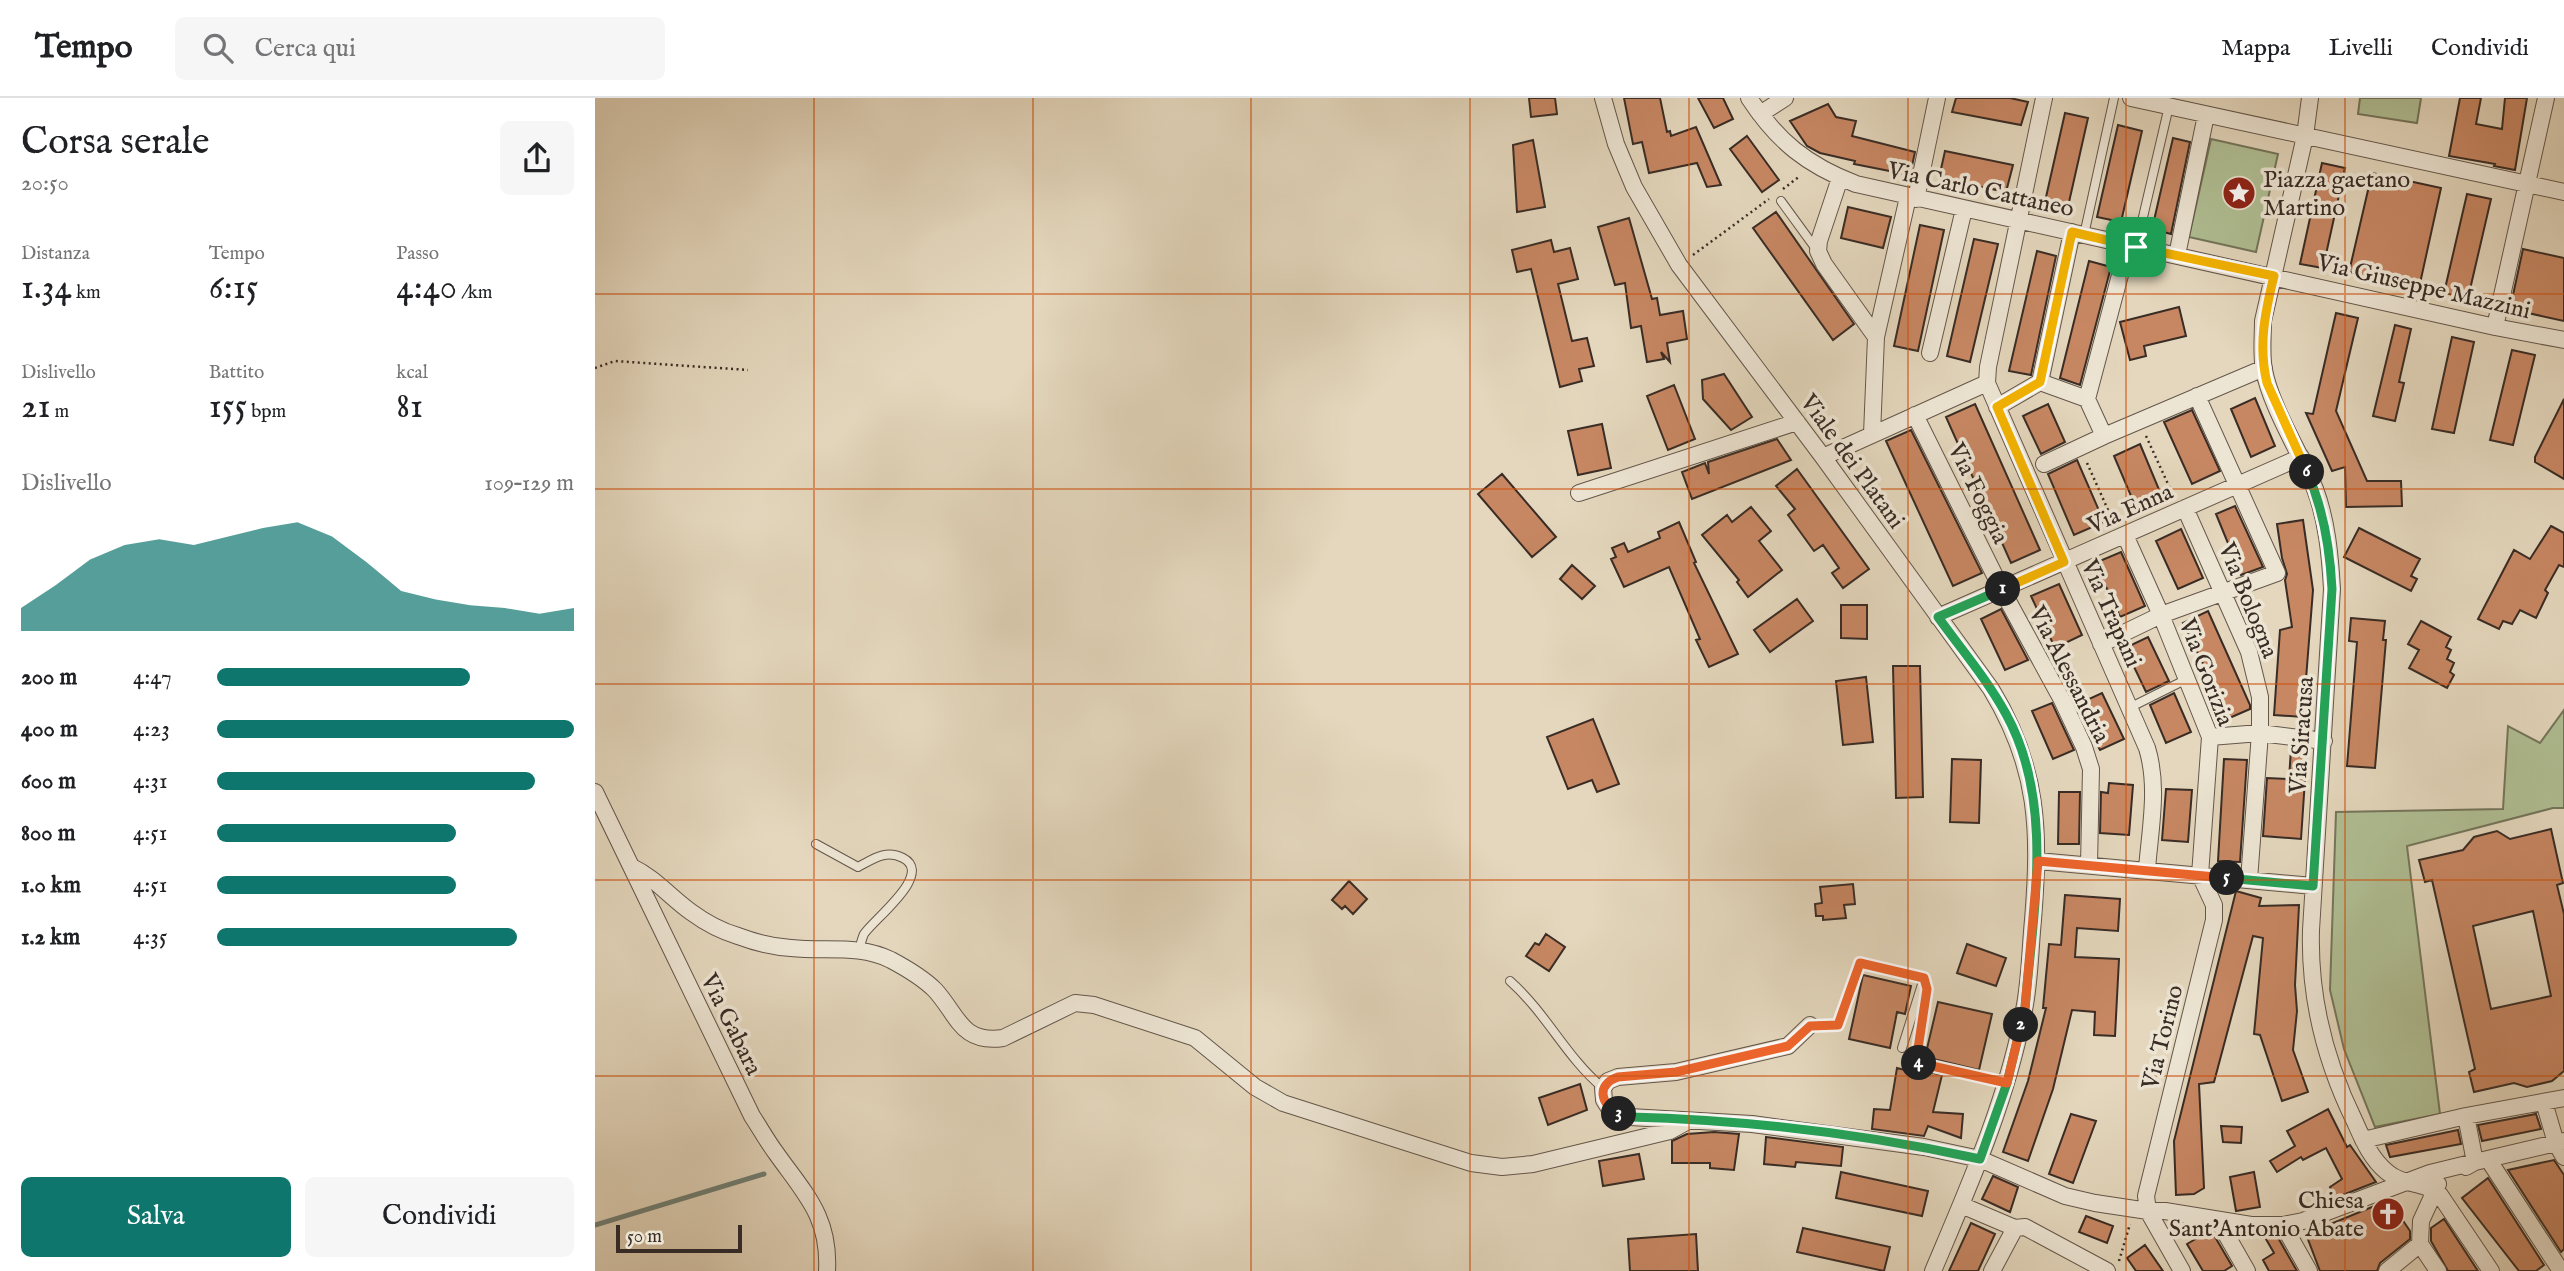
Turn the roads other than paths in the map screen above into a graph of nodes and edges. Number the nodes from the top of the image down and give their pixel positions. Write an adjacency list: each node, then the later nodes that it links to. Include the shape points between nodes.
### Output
1 (1603, 98): 37 (street, Viale dei Platani, via 1634,187 1679,265)
2 (1749, 98): 11 (street, Via Carlo Cattaneo)
3 (1785, 98): 11 (street)
4 (1937, 98): 17 (street)
5 (2044, 98): 20 (street)
6 (2114, 98): 21 (lane)
7 (2131, 98): 10 (street)
8 (2309, 98): 13 (street, Via Siracusa)
9 (2546, 98): 15 (street)
10 (2168, 106): 12 (street); 22 (lane)
11 (1760, 114): 14 (street, Via Carlo Cattaneo, via 1783,142)
12 (2206, 115): 13 (street); 24 (street)
13 (2305, 136): 15 (street); 25 (street, Via Siracusa)
14 (1840, 178): 17 (street, Via Carlo Cattaneo); 23 (street)
15 (2528, 185): 16 (street); 26 (street)
16 (2564, 192)
17 (1912, 198): 19 (street, Via Carlo Cattaneo); 27 (street)
18 (1781, 201): 23 (lane)
19 (1964, 209): 20 (street, Via Carlo Cattaneo); 29 (street)
20 (2020, 221): 21 (street, Via Carlo Cattaneo); 32 (street)
21 (2078, 234): 22 (street, Via Carlo Cattaneo); 31 (street)
22 (2132, 246): 24 (street, Via Carlo Cattaneo); 34 (street)
23 (1818, 251): 27 (street)
24 (2177, 255): 25 (street, Via Carlo Cattaneo)
25 (2274, 276): 26 (street, Via Giuseppe Mazzini); 30 (street, Via Siracusa, via 2263,321)
26 (2495, 327): 28 (street, Via Giuseppe Mazzini)
27 (1875, 337): 38 (street)
28 (2564, 340)
29 (1930, 353)
30 (2264, 368): 33 (street); 41 (street, Via Siracusa)
31 (2040, 382): 34 (street); 35 (street)
32 (1987, 383): 35 (street, Via Trapani); 36 (street)
33 (2197, 396): 39 (street); 43 (street)
34 (2087, 399): 39 (street)
35 (1997, 407): 47 (street, Via Trapani)
36 (1915, 415): 38 (street); 48 (street, Via Foggia)
37 (1797, 422): 40 (street, Viale dei Platani); 44 (street)
38 (1872, 434): 40 (street)
39 (2104, 436): 42 (street)
40 (1823, 457): 51 (street, Viale dei Platani)
41 (2301, 457): 43 (street, Via Enna); 57 (street, Via Siracusa, via 2325,521 2330,552)
42 (2044, 464)
43 (2236, 485): 45 (street, Via Enna); 49 (street, via 2277,573)
44 (1579, 493)
45 (2185, 508): 46 (street, Via Enna); 49 (street, Via Bologna)
46 (2125, 535): 47 (street, Via Enna); 50 (street, Via Gorizia)
47 (2064, 562): 48 (street, Via Enna); 52 (street, Via Trapani)
48 (2002, 590): 51 (street, Via Enna); 61 (street, Via Alessandria, via 2062,701 2091,769)
49 (2223, 591): 50 (street); 55 (street, Via Bologna, via 2249,652 2260,696)
50 (2161, 615): 52 (street); 53 (street, Via Gorizia)
51 (1938, 617): 60 (street, Viale dei Platani, via 1991,690 2020,747 2033,799)
52 (2101, 644): 54 (street, Via Trapani)
53 (2187, 679): 54 (lane); 56 (street, Via Gorizia)
54 (2129, 708): 63 (street, Via Trapani, via 2153,766)
55 (2260, 733): 56 (street); 57 (street); 65 (street, Via Bologna)
56 (2210, 737): 64 (street, Via Gorizia)
57 (2324, 741): 66 (street, Via Siracusa)
58 (595, 792): 62 (street, Via Gabara)
59 (816, 844): 67 (lane, via 858,867 881,854 892,854 910,862 914,870 905,889 863,936)
60 (2038, 861): 61 (street); 72 (street, Viale dei Platani, via 2025,1008)
61 (2089, 865): 63 (street)
62 (632, 867): 67 (street, via 649,875 712,926 741,937 790,948); 93 (street, Via Gabara, via 752,1116 821,1220)
63 (2147, 869): 64 (street)
64 (2200, 875): 65 (street); 85 (street, Via Torino, via 2214,905 2214,920)
65 (2249, 880): 66 (street)
66 (2313, 886): 78 (street, Via Siracusa, via 2310,963 2314,1001 2330,1064)
67 (859, 949): 77 (street, via 889,959 927,982 961,1027 977,1037 1003,1038 1075,1003 1094,1005 1195,1038 1255,1087 1283,1103 1471,1163 1533,1164 1669,1131)
68 (1924, 978): 70 (lane, via 1860,963 1838,1025); 71 (lane); 72 (lane, via 1927,989 1916,1062)
69 (1510, 981): 73 (lane, via 1532,1001 1585,1073)
70 (1810, 1026): 73 (street, via 1788,1046 1676,1072 1618,1077 1608,1080)
71 (1902, 1048)
72 (2007, 1083): 80 (street, Viale dei Platani)
73 (1604, 1088): 77 (street, via 1604,1100 1617,1114)
74 (2564, 1098): 75 (street)
75 (2544, 1102): 76 (street); 79 (street)
76 (2466, 1116): 78 (street); 81 (street)
77 (1688, 1121): 80 (street, via 1811,1131)
78 (2363, 1140): 82 (street, Via Siracusa, via 2377,1163)
79 (2561, 1147): 81 (street)
80 (1980, 1159): 84 (street, Viale dei Platani); 85 (street, via 2065,1196)
81 (2482, 1161): 83 (street); 92 (street)
82 (2405, 1183): 83 (street); 87 (street, via 2329,1213)
83 (2433, 1184): 89 (street, via 2421,1221); 100 (street)
84 (1961, 1205): 88 (street); 94 (street, Viale dei Platani)
85 (2140, 1210): 86 (street); 96 (street)
86 (2219, 1222): 87 (street); 97 (street)
87 (2283, 1225): 98 (street)
88 (2015, 1228): 90 (street, via 2025,1227); 95 (street)
89 (2420, 1244): 91 (street); 99 (street)
90 (2101, 1269)
91 (2396, 1269)
92 (2559, 1270)
93 (827, 1271)
94 (1933, 1271)
95 (1992, 1271)
96 (2182, 1271)
97 (2246, 1271)
98 (2309, 1271)
99 (2438, 1271)
100 (2491, 1271)

